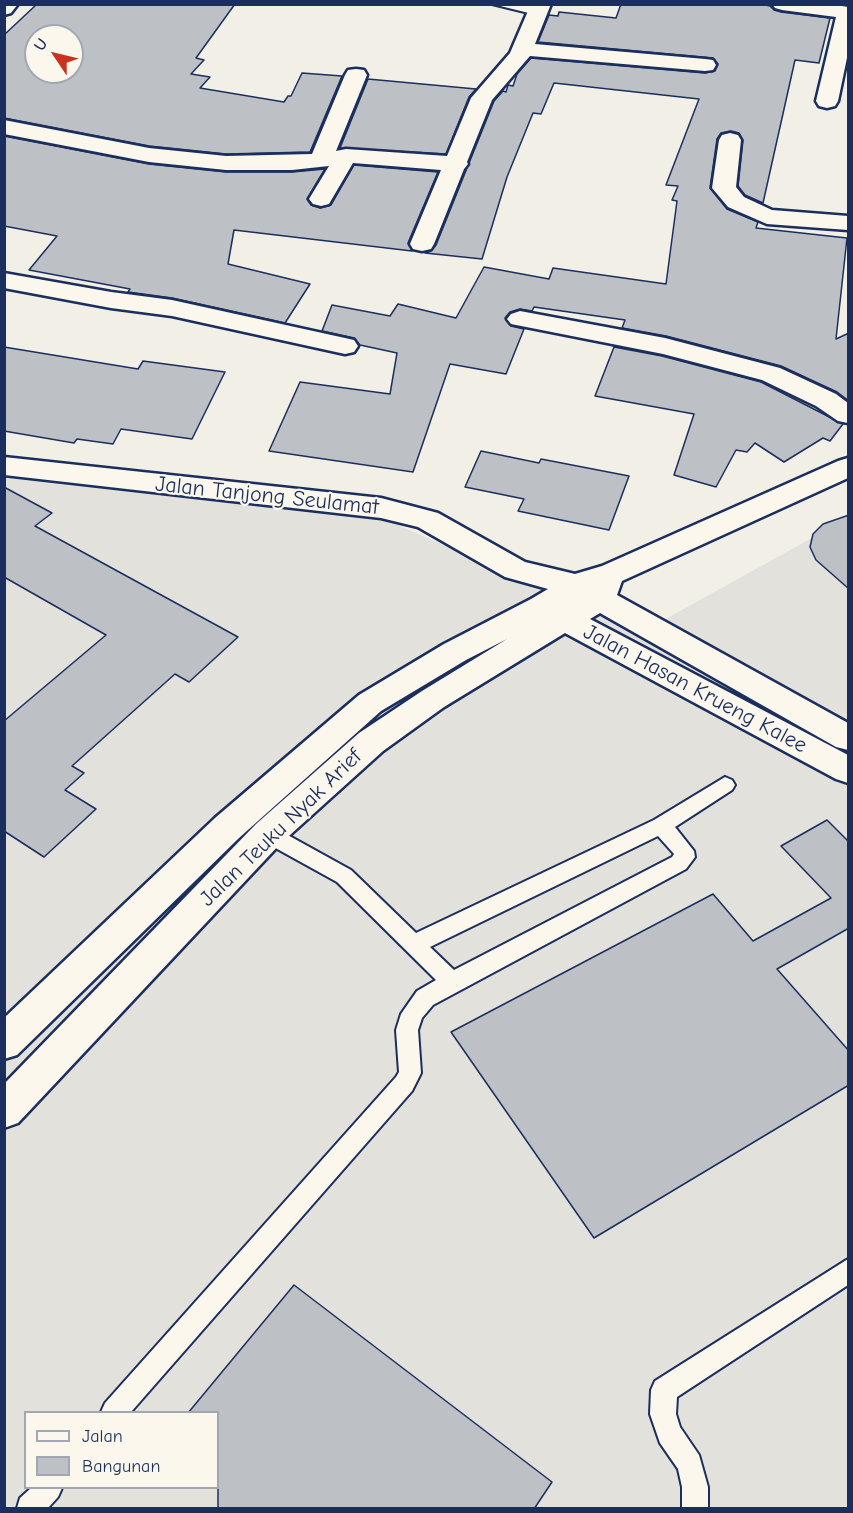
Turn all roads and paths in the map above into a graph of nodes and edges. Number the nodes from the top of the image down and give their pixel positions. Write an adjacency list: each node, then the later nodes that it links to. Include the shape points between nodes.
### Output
1 (8, 4): 5 (street)
2 (498, 4): 4 (lane)
3 (782, 4): 6 (street)
4 (539, 8): 7 (street)
5 (4, 9)
6 (848, 11): 10 (street)
7 (523, 50): 8 (street); 15 (street, via 482,98)
8 (705, 65)
9 (356, 75): 14 (street)
10 (827, 101)
11 (4, 127): 14 (street, via 149,155 226,164)
12 (730, 140): 17 (street, via 724,188 735,202 767,217)
13 (346, 156): 14 (street); 15 (street); 16 (street)
14 (321, 160)
15 (456, 164): 18 (street)
16 (321, 200)
17 (849, 223)
18 (422, 244)
19 (4, 280): 21 (street, via 172,308)
20 (520, 319): 22 (street, via 665,346 771,374)
21 (345, 346)
22 (849, 415)
23 (4, 466): 25 (street, Jalan Tanjong Seulamat, via 381,508 428,520)
24 (849, 467): 26 (street, Jalan Teuku Nyak Arief)
25 (516, 570): 26 (street, Jalan Tanjong Seulamat); 27 (street, Jalan Tanjong Seulamat)
26 (596, 586): 27 (street, Jalan Teuku Nyak Arief); 28 (street, Jalan Hasan Krueng Kalee)
27 (554, 613): 29 (street, Jalan Hasan Krueng Kalee); 32 (street, Jalan Teuku Nyak Arief, via 493,661 371,742); 35 (street, Jalan Teuku Nyak Arief, via 455,652 370,703 227,828)
28 (849, 738)
29 (849, 770)
30 (725, 785): 31 (lane)
31 (661, 826): 33 (lane); 34 (lane, via 684,851 685,857 679,863)
32 (268, 834): 33 (lane, via 344,876); 36 (street, Jalan Teuku Nyak Arief)
33 (413, 945): 34 (lane)
34 (452, 982): 38 (lane, via 425,998 412,1014 407,1029 410,1073 404,1084)
35 (4, 1043)
36 (4, 1111)
37 (849, 1271): 41 (lane, via 664,1390 663,1414 669,1434 690,1464)
38 (116, 1411)
39 (48, 1489): 40 (lane)
40 (30, 1509)
41 (695, 1509)

